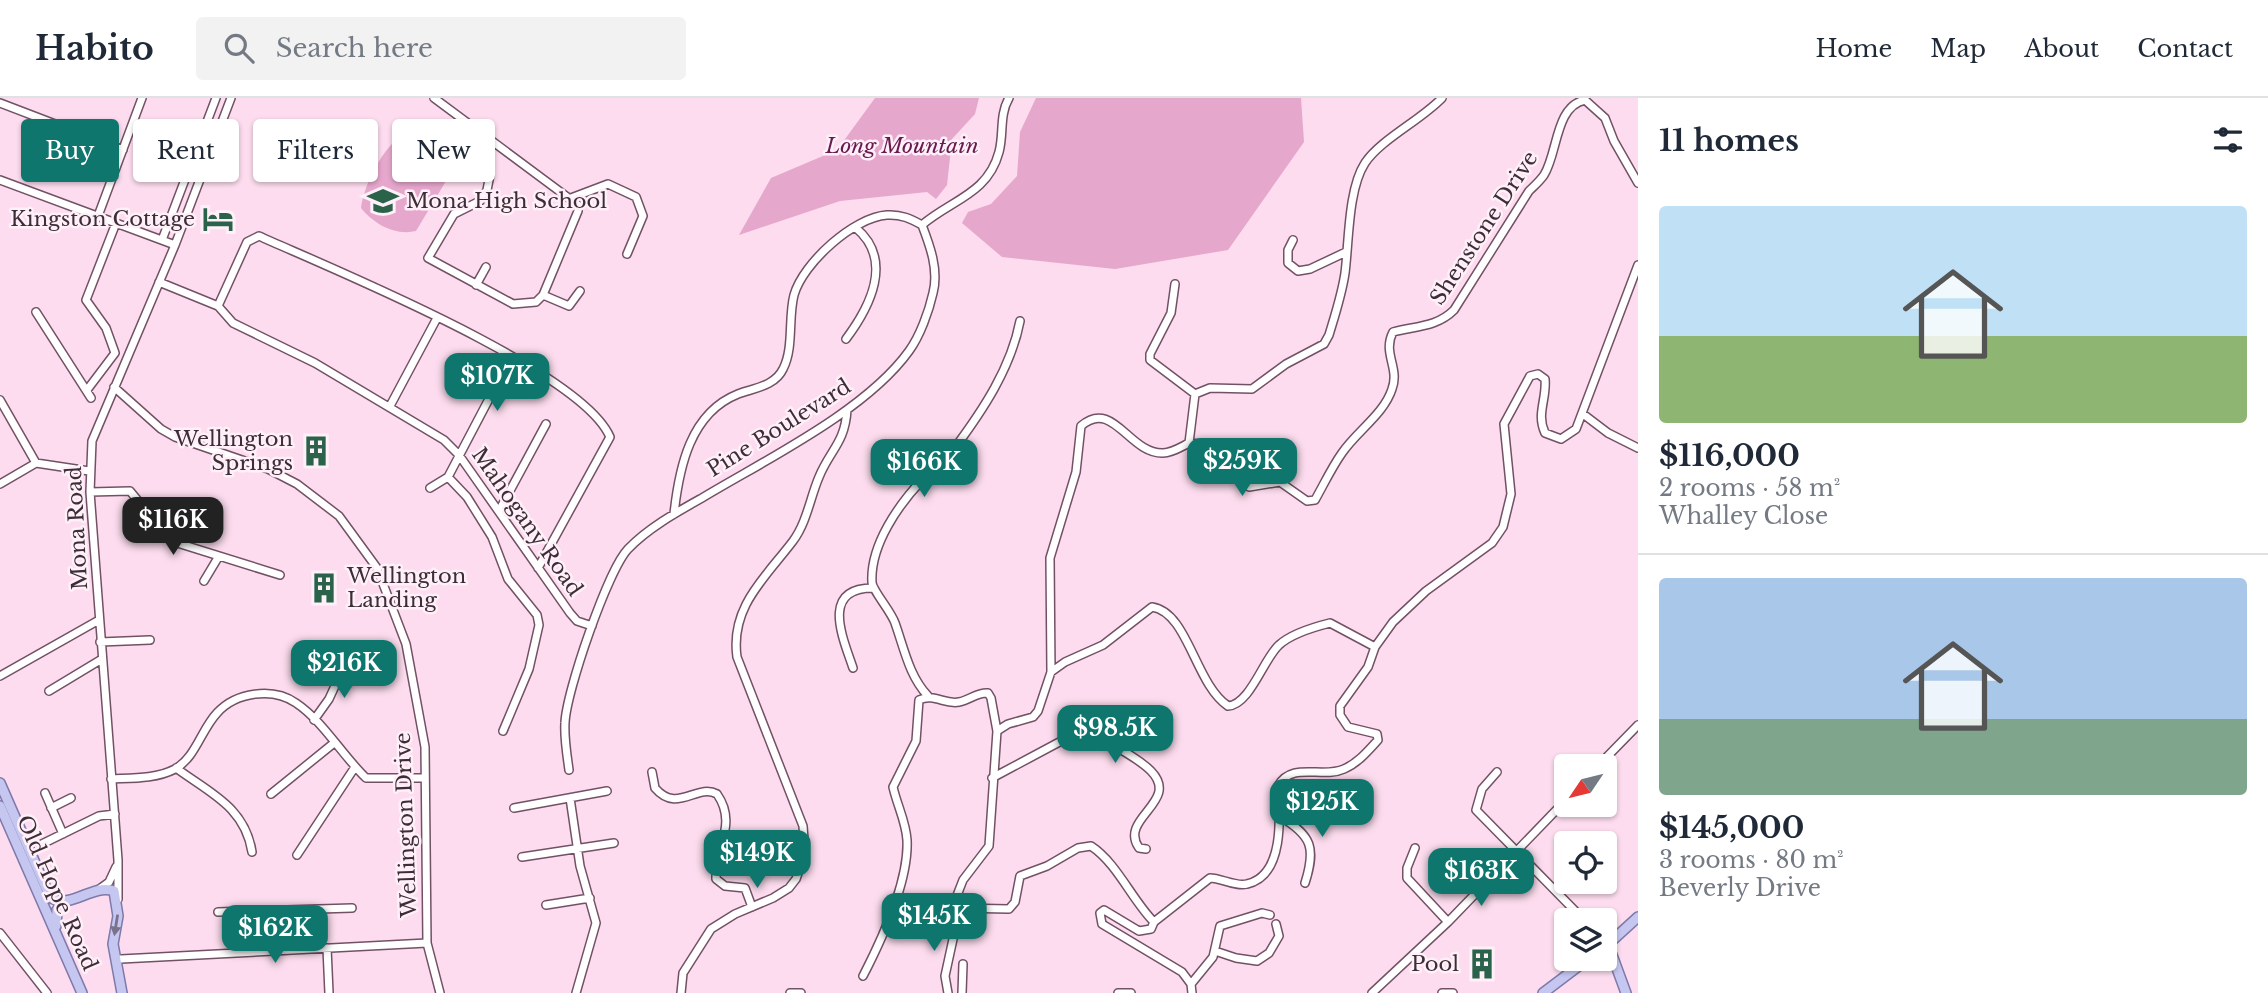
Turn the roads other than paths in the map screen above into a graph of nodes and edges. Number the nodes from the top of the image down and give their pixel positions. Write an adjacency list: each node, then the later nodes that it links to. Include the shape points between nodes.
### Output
1 (142, 98): 8 (street)
2 (216, 98): 17 (street)
3 (231, 98): 19 (street, Mona Road)
4 (434, 98): 12 (street)
5 (1009, 98): 15 (street, via 992,172 962,200)
6 (1442, 98): 20 (street, via 1364,164)
7 (0, 103): 8 (street)
8 (123, 150): 13 (street)
9 (0, 180): 13 (street)
10 (489, 182): 26 (street, via 477,205 457,211 428,255 429,261)
11 (1638, 183): 44 (street, Shenstone Drive, via 1605,118 1585,100 1576,102 1566,111 1544,176 1529,191 1454,310 1430,326 1393,332 1388,342 1395,373 1392,390 1311,502 1284,483 1249,486 1227,451)
12 (571, 198): 21 (street, via 608,184 636,197 643,216); 28 (street, via 578,211)
13 (98, 216): 14 (street)
14 (116, 223): 17 (street); 36 (street, via 86,300 106,328 115,353)
15 (922, 226): 16 (street, Pine Boulevard, via 902,215 888,215); 41 (street, Pine Boulevard, via 934,274 934,291 924,321 910,351)
16 (856, 228): 33 (street, via 873,253 877,278 863,315); 54 (street, Pine Boulevard, via 818,257 800,281 788,354 778,376 725,400 698,425 682,467)
17 (162, 240): 19 (street)
18 (1293, 240): 20 (street, via 1286,258 1298,271)
19 (175, 245): 24 (street, Mona Road)
20 (1346, 252): 37 (street, via 1324,344 1252,389 1210,388)
21 (626, 254)
22 (1638, 265): 42 (street)
23 (486, 268): 26 (street)
24 (159, 282): 29 (street, Mahogany Road); 35 (street, Mona Road)
25 (1175, 284): 37 (street, via 1171,313 1150,360)
26 (476, 285): 28 (street, via 513,304 536,302)
27 (580, 291): 28 (street, via 569,306)
28 (543, 295)
29 (218, 306): 31 (street, via 247,242 259,236); 40 (street, Mahogany Road, via 233,323)
30 (36, 312): 36 (street)
31 (437, 318): 34 (street); 40 (street)
32 (1020, 321): 59 (street, via 1015,348 976,417 894,515 872,572)
33 (846, 339)
34 (511, 357): 46 (street); 56 (street, via 571,392 610,437)
35 (114, 387): 48 (street, Mona Road, via 92,442); 83 (street, Wellington Drive, via 175,437 268,469 297,484 339,516 353,533 377,568 406,644 425,747)
36 (86, 390): 38 (street)
37 (1195, 394): 44 (street)
38 (91, 398)
39 (0, 400): 47 (street)
40 (390, 407): 46 (street, Mahogany Road, via 426,427)
41 (847, 410): 54 (street, Pine Boulevard); 115 (street, via 843,438 818,478 794,539 748,598 736,630 737,657 803,826 805,853 789,888)
42 (1583, 414): 45 (street); 64 (street, via 1569,436 1553,438 1545,433 1540,414 1545,379 1538,374 1530,376 1504,424 1511,494 1498,536 1426,591 1393,622)
43 (546, 424): 53 (street)
44 (1189, 443): 67 (street, via 1157,453 1140,448 1104,417 1082,426 1076,472 1050,558)
45 (1638, 448)
46 (459, 455): 49 (street); 53 (street, Mahogany Road)
47 (36, 463): 48 (street); 50 (street)
48 (89, 471): 52 (street, Mona Road)
49 (448, 477): 51 (street); 74 (street, via 486,527 508,579 540,625 529,669)
50 (0, 484)
51 (430, 488)
52 (90, 492): 55 (street, via 130,491 167,539); 60 (street, Mona Road)
53 (499, 511): 56 (street, Mahogany Road)
54 (674, 514): 61 (street, Pine Boulevard, via 625,551)
55 (219, 556): 57 (street); 58 (street)
56 (538, 568): 61 (street, Mahogany Road, via 577,621)
57 (281, 575)
58 (204, 581)
59 (873, 588): 66 (street, via 862,588 838,607); 71 (street, via 889,608 913,676)
60 (99, 620): 63 (street, Mona Road); 69 (street)
61 (592, 626): 80 (street, Pine Boulevard, via 565,721)
62 (150, 640): 63 (street)
63 (100, 642): 65 (street, Mona Road)
64 (1375, 647): 67 (street, via 1330,623 1294,636 1280,644 1240,701 1228,706 1212,692 1176,622 1164,609 1152,607 1103,645); 97 (street, via 1368,667 1340,706 1340,715 1348,727 1377,734 1378,740 1343,769 1287,774 1278,786)
65 (102, 659): 70 (street); 85 (street, Mona Road)
66 (853, 668)
67 (1051, 672): 75 (street, via 1038,712)
68 (340, 675): 72 (street)
69 (0, 676)
70 (49, 691)
71 (928, 696): 75 (street, via 955,703 988,693); 139 (street, via 919,700 916,741 893,787 906,829 904,870)
72 (314, 720): 76 (street); 78 (street, via 281,695 251,695 217,713 189,757)
73 (1638, 725): 77 (street)
74 (503, 731)
75 (997, 731): 84 (street)
76 (334, 743): 79 (street); 89 (street)
77 (1610, 754)
78 (176, 768): 85 (street, via 150,776); 104 (street, via 239,816 249,833)
79 (355, 768): 83 (street, via 371,780); 106 (street)
80 (569, 770)
81 (652, 772): 115 (street, via 655,788 671,798 684,799 704,791 717,794 725,807 728,829 716,879 725,886 745,888)
82 (1497, 772): 105 (street, via 1482,789 1476,810)
83 (425, 778): 130 (street, Wellington Drive)
84 (992, 778): 103 (street, via 1080,732 1090,732 1150,771 1158,784 1156,802 1134,830 1133,840); 117 (street, via 989,846 963,880)
85 (111, 779): 96 (street, Mona Road)
86 (0, 783): 113 (main road, Old Hope Road, via 50,897)
87 (607, 792): 91 (street)
88 (44, 793): 93 (street)
89 (271, 794)
90 (71, 798): 93 (street)
91 (570, 798): 94 (street); 101 (street)
92 (0, 806): 127 (main road, Old Hope Road)
93 (51, 808): 98 (street)
94 (514, 808)
95 (1554, 812): 105 (street)
96 (115, 814): 98 (street, via 99,816); 108 (street, Mona Road)
97 (1281, 817): 109 (street, via 1304,833 1311,849); 123 (street, via 1278,846 1258,879 1243,885 1210,878)
98 (63, 834): 100 (street)
99 (614, 843): 101 (street)
100 (41, 844)
101 (578, 848): 107 (street); 111 (street)
102 (1415, 848): 124 (street, via 1407,878)
103 (1146, 849)
104 (252, 852)
105 (1516, 852): 118 (street); 124 (street)
106 (297, 855)
107 (522, 857)
108 (118, 860): 110 (street, via 109,882); 112 (street, Mona Road)
109 (1305, 883)
110 (98, 890): 112 (main road, Old Hope Road, via 114,891); 113 (main road, Old Hope Road)
111 (590, 898): 114 (street); 146 (street, via 596,923)
112 (118, 899): 143 (main road, Old Hope Road, one-way to 143, via 113,944)
113 (66, 901): 127 (main road, via 57,910)
114 (546, 905)
115 (752, 907): 147 (street, via 711,929 683,973)
116 (352, 908): 119 (street)
117 (956, 908): 123 (street, via 1009,909 1020,876 1091,846); 150 (street, via 945,976)
118 (1572, 908)
119 (296, 910): 120 (street); 129 (street)
120 (218, 912)
121 (1270, 915): 134 (street, via 1262,913 1220,926)
122 (1638, 917): 128 (main road)
123 (1154, 922): 140 (street, via 1151,929 1139,931 1106,910 1100,913 1107,928 1182,972)
124 (1448, 922): 155 (street)
125 (1276, 924): 134 (street, via 1279,936 1269,953 1257,961)
126 (0, 933): 131 (street)
127 (57, 935): 142 (main road, Old Hope Road)
128 (1617, 935)
129 (298, 943): 132 (street); 135 (street)
130 (427, 943): 132 (street); 145 (street, Wellington Drive)
131 (10, 945): 133 (street); 141 (street)
132 (327, 948): 144 (street)
133 (0, 951)
134 (1215, 951): 140 (street)
135 (121, 960)
136 (962, 964): 151 (street)
137 (1572, 971): 158 (main road)
138 (1617, 971): 159 (main road)
139 (863, 976)
140 (1191, 984): 154 (street)
141 (47, 993)
142 (82, 993)
143 (122, 993)
144 (329, 993)
145 (440, 993)
146 (576, 993)
147 (681, 993)
148 (790, 993): 149 (street)
149 (801, 993)
150 (948, 993)
151 (962, 993)
152 (1118, 993): 153 (street)
153 (1131, 993)
154 (1192, 993)
155 (1372, 993)
156 (1441, 993): 157 (street)
157 (1453, 993)
158 (1543, 993)
159 (1626, 993)

